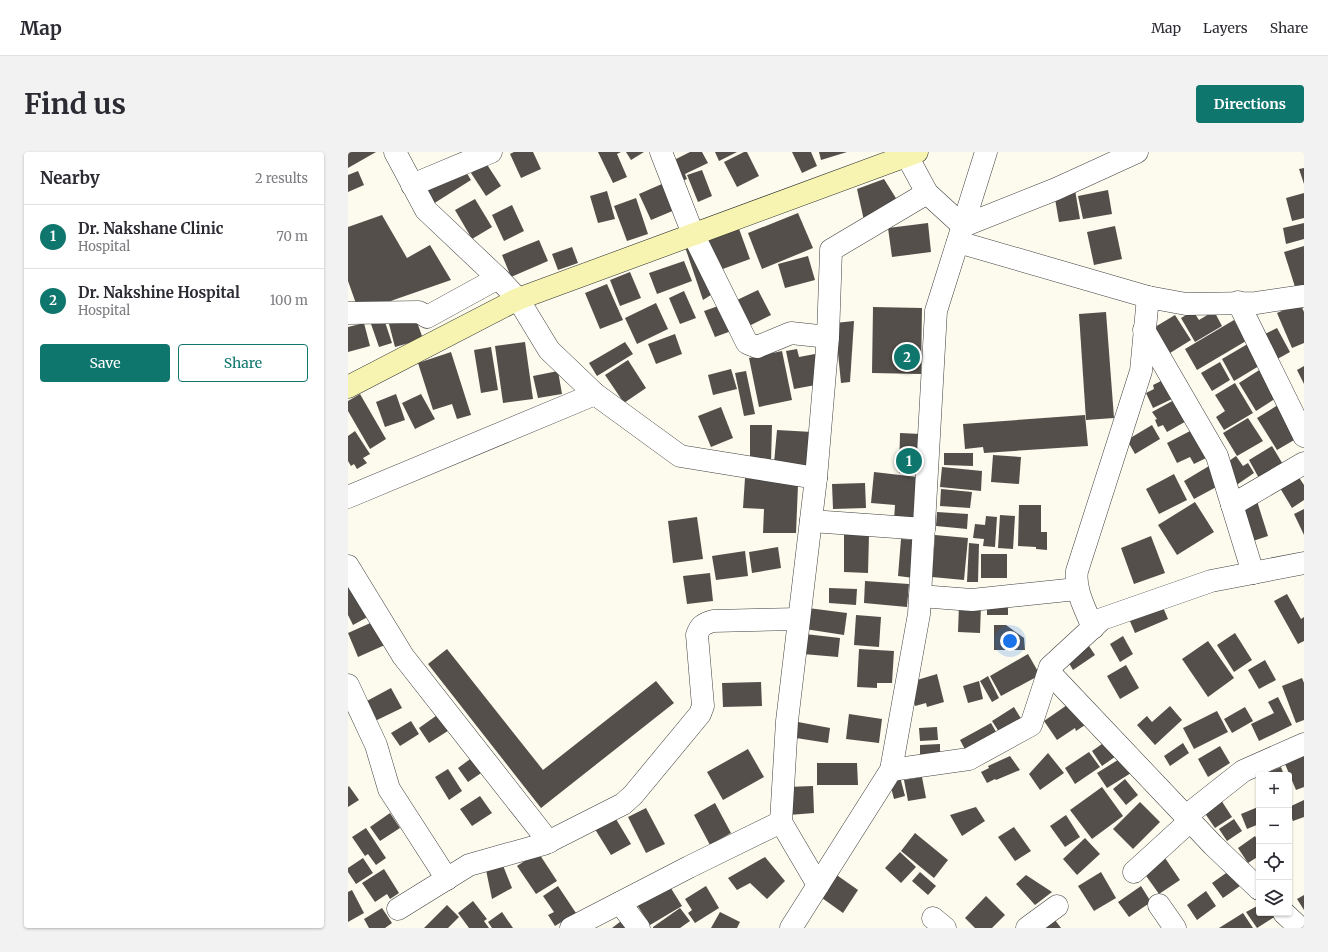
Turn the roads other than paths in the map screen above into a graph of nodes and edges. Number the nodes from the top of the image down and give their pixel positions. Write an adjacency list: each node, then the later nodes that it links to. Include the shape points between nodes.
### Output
1 (395, 152): 7 (street)
2 (491, 152): 7 (street)
3 (661, 152): 9 (street)
4 (986, 152): 10 (street)
5 (1137, 152): 10 (street)
6 (912, 154): 8 (street); 9 (street)
7 (412, 185): 11 (street, via 426,210)
8 (927, 193): 10 (street); 18 (street, via 831,250)
9 (694, 234): 14 (street); 18 (street, via 747,343 757,347 791,333)
10 (960, 234): 13 (street); 27 (street, via 936,311)
11 (498, 278): 14 (street); 16 (street, via 427,317 419,312)
12 (1304, 296): 15 (street, via 1256,303)
13 (1148, 297): 15 (street, via 1186,304); 17 (street)
14 (518, 299): 19 (street); 20 (street, via 549,350)
15 (1238, 302): 21 (street)
16 (348, 313)
17 (1144, 330): 25 (street, via 1216,456); 31 (street, via 1141,371 1077,571)
18 (828, 337): 23 (street)
19 (348, 387)
20 (596, 394): 23 (street, via 680,456); 24 (street)
21 (1304, 436)
22 (1304, 463): 25 (street)
23 (816, 478): 26 (street)
24 (348, 497)
25 (1232, 505): 30 (street)
26 (811, 521): 27 (street); 33 (street)
27 (924, 529): 32 (street)
28 (1304, 563): 30 (street)
29 (348, 566): 41 (street, via 403,656)
30 (1253, 573): 34 (street, via 1211,581 1102,619)
31 (1077, 589): 32 (street, via 972,600); 34 (street)
32 (920, 596): 38 (street)
33 (799, 619): 40 (street, via 787,721); 41 (street, via 712,621 703,624 697,636 703,706 700,714 628,800)
34 (1093, 628): 35 (street, via 1050,668)
35 (1049, 672): 38 (street, via 1030,725 969,759); 39 (street)
36 (348, 685): 43 (street, via 376,745 389,789)
37 (1304, 744): 39 (street, via 1243,771)
38 (891, 770): 44 (street)
39 (1188, 818): 42 (street); 45 (street)
40 (781, 822): 44 (street); 46 (street)
41 (549, 842): 43 (street, via 469,865)
42 (1134, 872)
43 (447, 879): 49 (street)
44 (818, 885): 53 (street)
45 (1256, 886)
46 (620, 903): 51 (street); 52 (street)
47 (1159, 905): 55 (street)
48 (1057, 906): 54 (street)
49 (398, 910)
50 (1287, 916): 56 (street)
51 (572, 928)
52 (639, 928)
53 (791, 928)
54 (1027, 928)
55 (1175, 928)
56 (1300, 928)

